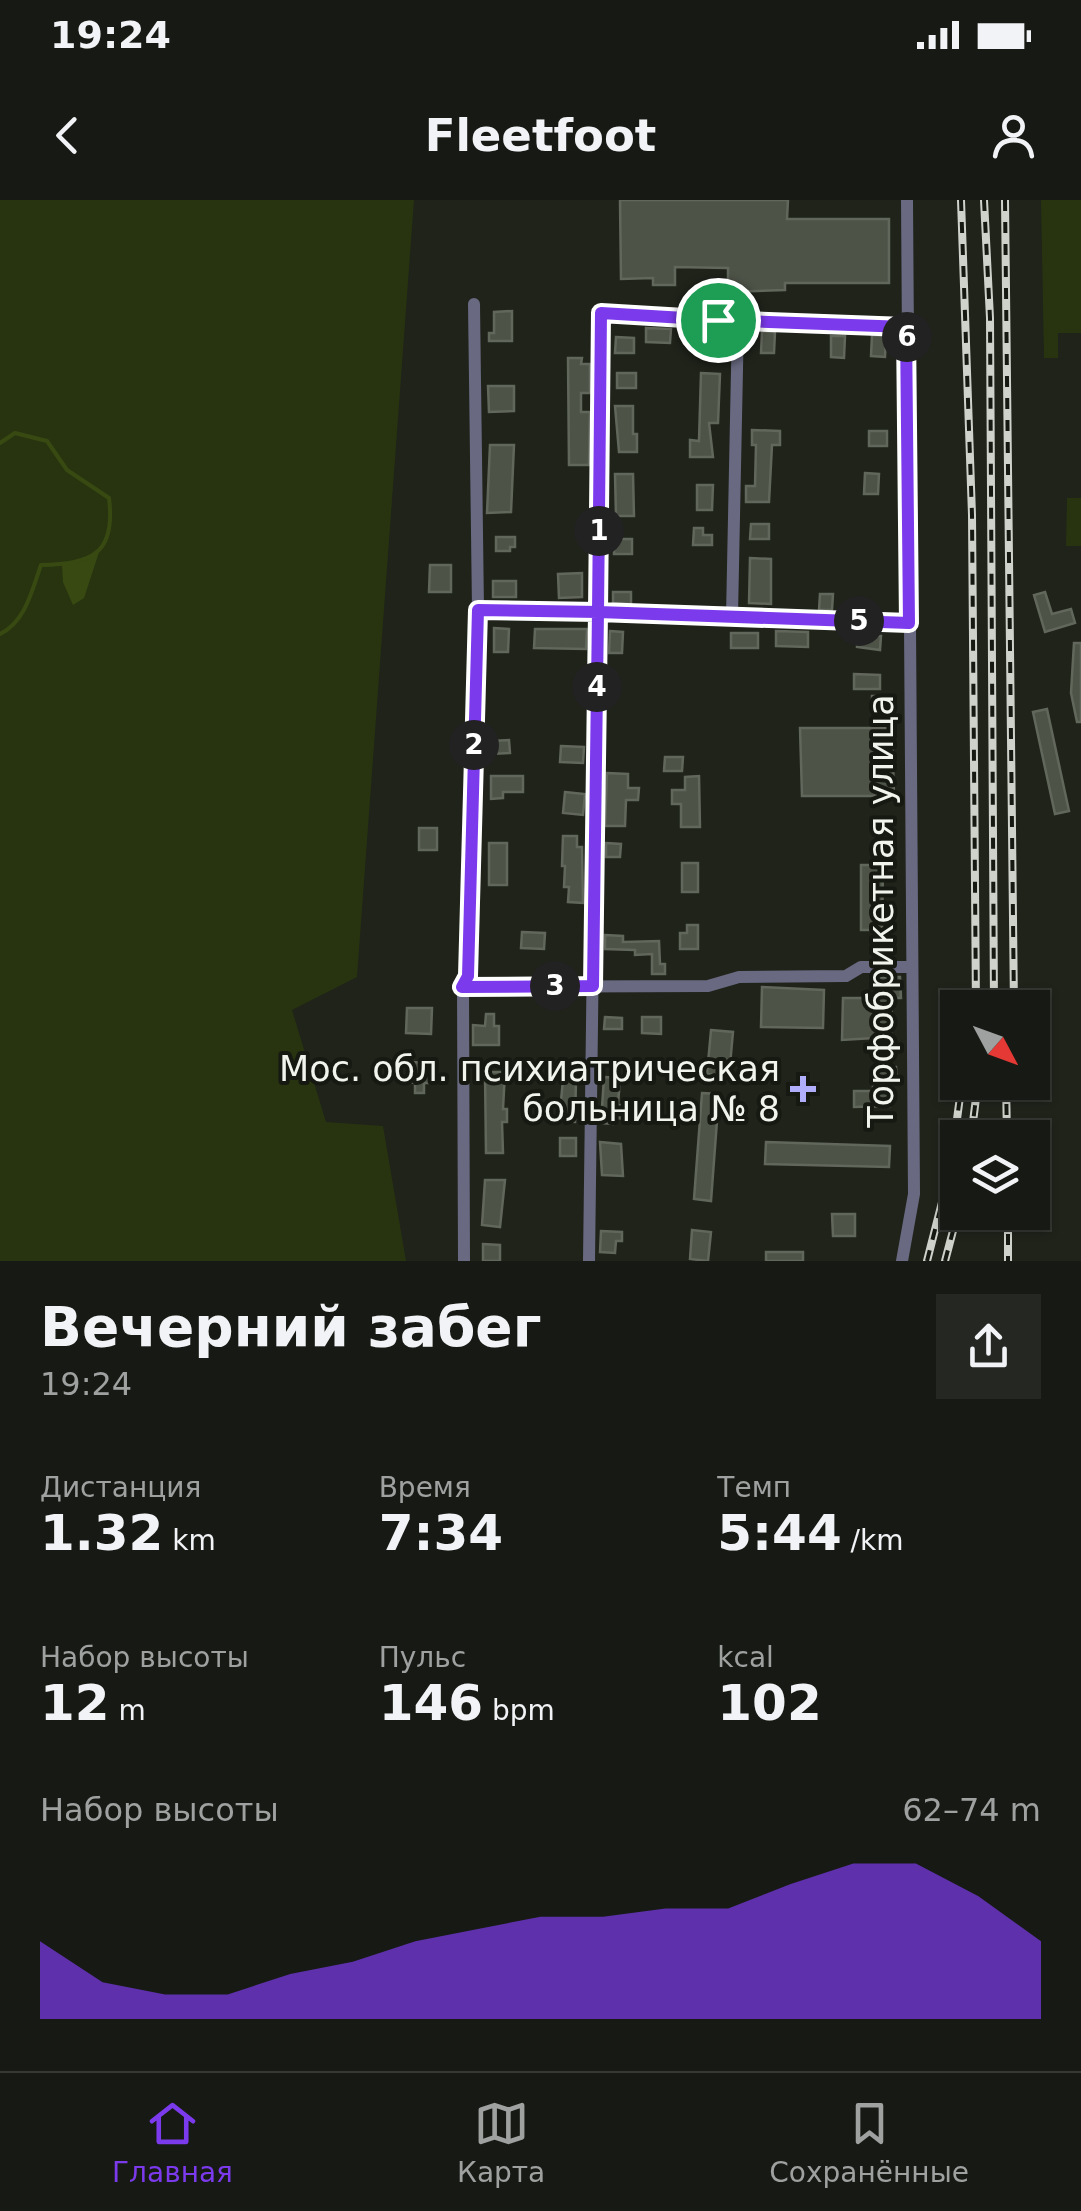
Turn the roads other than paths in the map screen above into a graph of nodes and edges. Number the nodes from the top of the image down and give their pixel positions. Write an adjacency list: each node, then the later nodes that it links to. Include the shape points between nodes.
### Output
1 (907, 200): 4 (street, Торфобрикетная улица)
2 (474, 304): 5 (street)
3 (738, 320): 4 (street); 6 (street, via 601,313); 7 (street)
4 (906, 327): 8 (street, Торфобрикетная улица)
5 (478, 610): 6 (street); 11 (street, via 468,976)
6 (598, 612): 7 (street); 10 (street)
7 (732, 616): 8 (street)
8 (909, 623): 9 (street, Торфобрикетная улица)
9 (911, 968): 10 (street, via 739,977 708,986); 14 (street, Торфобрикетная улица, via 914,1194)
10 (593, 986): 11 (street); 13 (street)
11 (462, 987): 12 (street)
12 (464, 1261)
13 (588, 1261)
14 (902, 1261)

